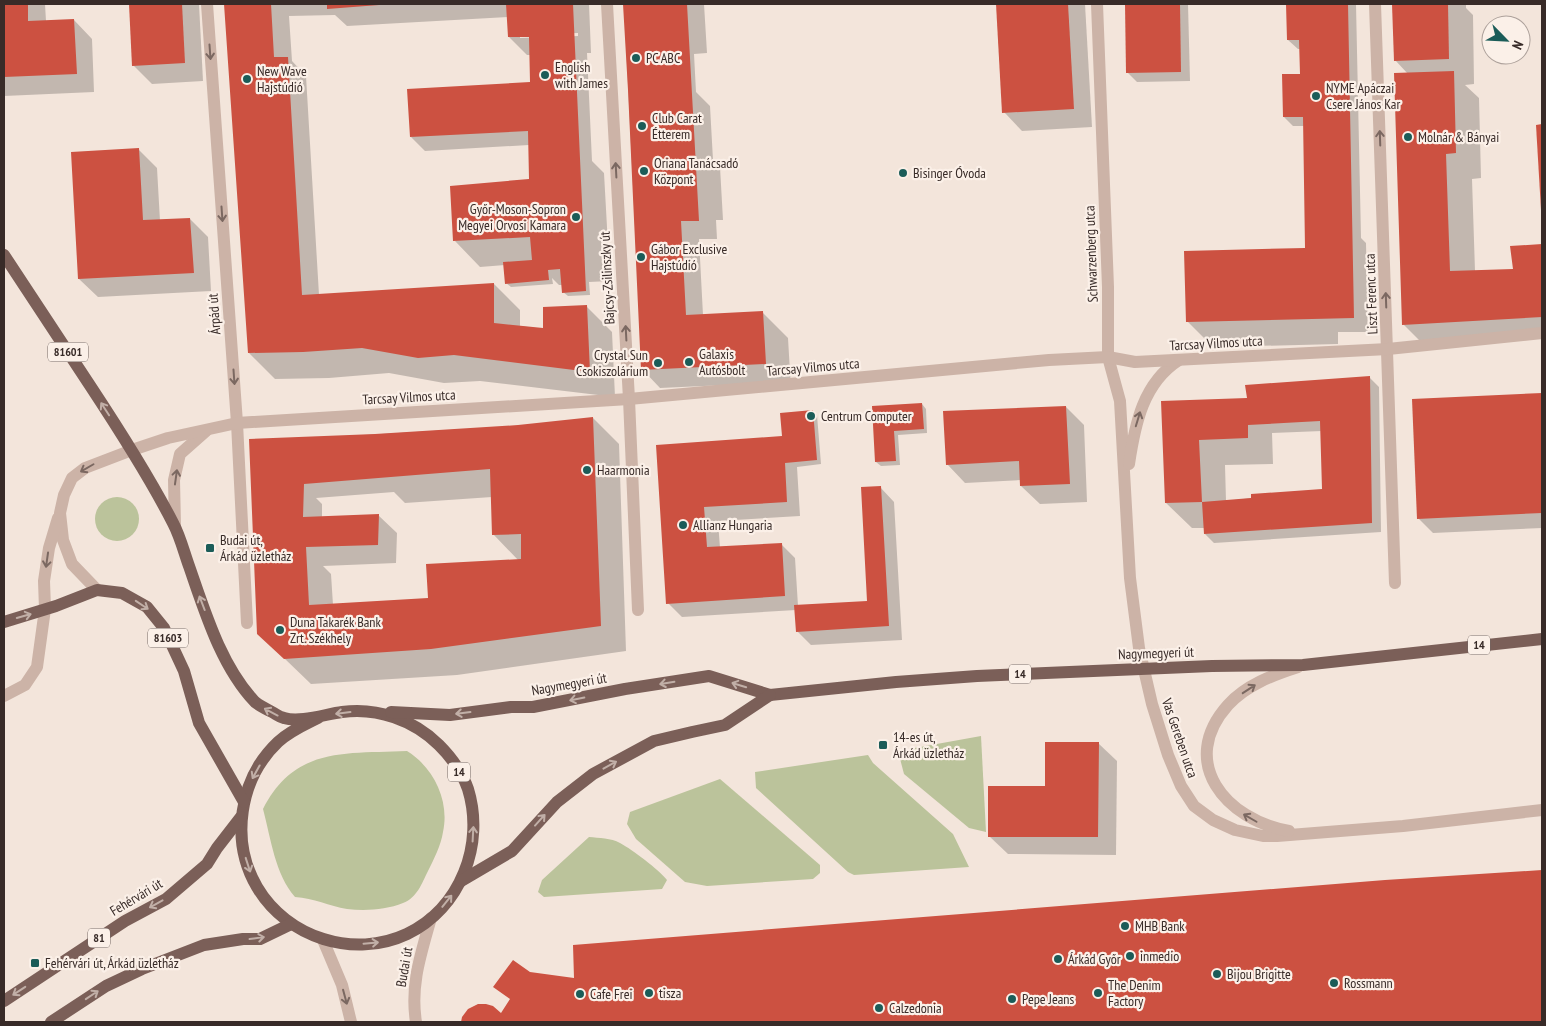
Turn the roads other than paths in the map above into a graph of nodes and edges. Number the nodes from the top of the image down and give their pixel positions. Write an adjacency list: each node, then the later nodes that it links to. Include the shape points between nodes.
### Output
1 (207, 4): 11 (street, Árpád út, one-way to 11)
2 (607, 4): 10 (street, Bajcsy-Zsilinszky út, one-way to 2)
3 (1097, 4): 8 (street, Schwarzenberg utca)
4 (1375, 4): 7 (street, Liszt Ferenc utca, one-way to 4)
5 (4, 255): 13 (main road, 81601, one-way to 5)
6 (1542, 333): 7 (street, Tarcsay Vilmos utca)
7 (1388, 349): 9 (street, Tarcsay Vilmos utca); 17 (street, Liszt Ferenc utca)
8 (1108, 356): 9 (street, Tarcsay Vilmos utca, via 1135,362); 10 (street, Tarcsay Vilmos utca); 14 (street, Schwarzenberg utca, via 1120,402)
9 (1181, 360): 14 (street, Schwarzenberg utca, one-way to 9, via 1129,462 1139,413 1156,381)
10 (629, 399): 11 (street, Tarcsay Vilmos utca); 20 (street, Bajcsy-Zsilinszky út)
11 (237, 423): 12 (street, Tarcsay Vilmos utca); 22 (street, Árpád út)
12 (208, 429): 13 (street, Tarcsay Vilmos utca); 16 (street, one-way to 12, via 174,480 180,454)
13 (132, 450): 15 (street, Tarcsay Vilmos utca, one-way to 15, via 85,468 72,478); 16 (main road, 81601)
14 (1126, 501): 25 (street, Schwarzenberg utca, via 1132,595)
15 (60, 513): 18 (street, Tarcsay Vilmos utca, via 63,540 72,564); 19 (street, Tarcsay Vilmos utca, one-way to 19, via 49,548 44,580)
16 (175, 526): 29 (main road, 81601, one-way to 16, via 284,719 258,704 243,687 220,648)
17 (1395, 583)
18 (97, 590): 19 (main road, 81603); 30 (main road, 81603, one-way to 30, via 122,593 147,607 164,628 184,671 199,723)
19 (45, 610): 21 (main road, 81603, one-way to 19); 27 (street, Tarcsay Vilmos utca, via 37,667 25,685)
20 (638, 610)
21 (4, 622)
22 (247, 623)
23 (1542, 639): 24 (main road, Nagymegyeri út / 14)
24 (1303, 665): 25 (main road, Nagymegyeri út / 14); 33 (street, Vas Gereben utca, one-way to 24, via 1278,829 1238,810 1216,787 1206,756 1210,732 1227,705 1260,682)
25 (1144, 668): 26 (main road, Nagymegyeri út / 14, via 941,679); 33 (street, Vas Gereben utca, via 1171,762 1194,806 1213,820 1248,834 1277,836)
26 (770, 695): 28 (main road, Nagymegyeri út / 14, one-way to 28, via 709,676 533,707 450,715); 34 (main road, Nagymegyeri út / 14, one-way to 26, via 512,851 557,802 593,774 654,741 725,726)
27 (4, 696)
28 (369, 711): 29 (main road, 14, one-way to 29, via 343,712); 34 (main road, 14, one-way to 28, via 472,850 474,818 467,786 451,758 429,735 400,719)
29 (318, 718): 30 (main road, 14, one-way to 30, via 284,737 263,760 251,780)
30 (244, 802): 32 (main road, 14)
31 (1542, 810): 33 (street, Vas Gereben utca, via 1403,826)
32 (242, 817): 36 (main road, 14, one-way to 36, via 247,866 257,888); 38 (main road, Fehérvári út / 81, one-way to 38, via 207,864 166,899 125,921)
33 (1314, 832)
34 (461, 881): 35 (main road, 14, one-way to 34, via 448,902)
35 (431, 918): 37 (main road, 14, one-way to 35, via 351,944 380,942 407,934); 41 (street, Budai út, via 416,971)
36 (290, 924): 37 (main road, 14); 39 (main road, one-way to 36, via 106,986 142,969 204,944 260,939)
37 (323, 940): 40 (street, one-way to 40, via 342,985)
38 (4, 1001)
39 (51, 1022)
40 (351, 1022)
41 (416, 1022)

